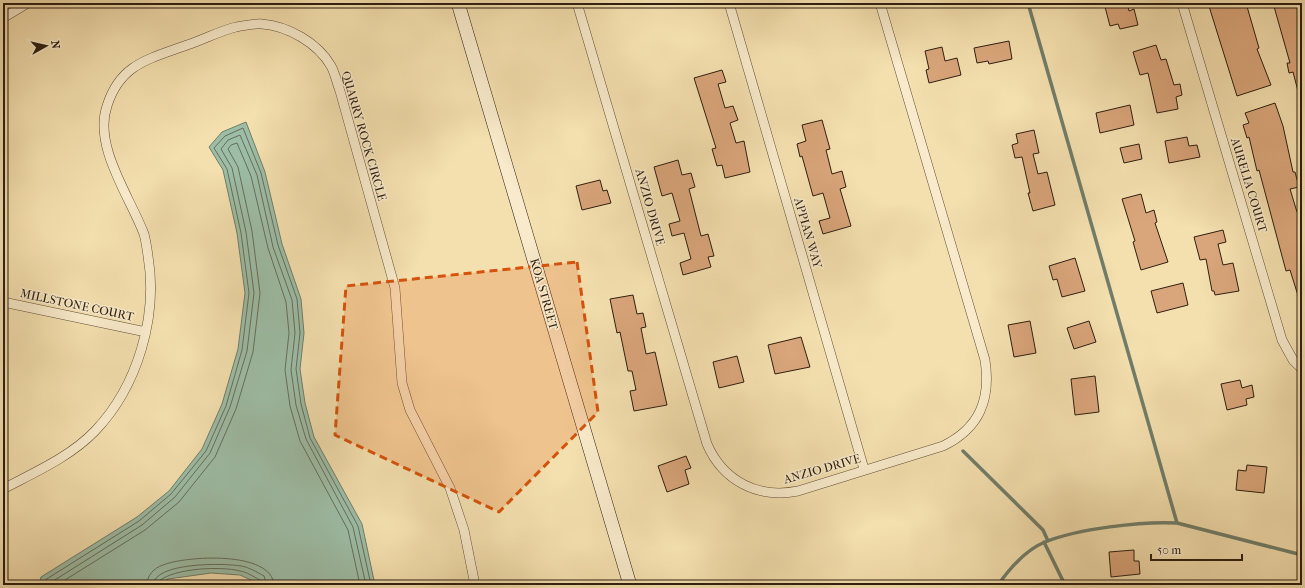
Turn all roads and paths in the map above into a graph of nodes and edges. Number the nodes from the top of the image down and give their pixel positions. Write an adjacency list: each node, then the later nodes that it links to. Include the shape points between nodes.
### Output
1 (28, 3): 7 (street)
2 (458, 3): 14 (main road, KOA STREET)
3 (577, 3): 11 (street, ANZIO DRIVE, via 711,454 739,483 770,492 798,491)
4 (729, 3): 11 (street, APPIAN WAY)
5 (880, 3): 11 (street, ANZIO DRIVE, via 985,360 987,380 980,413 960,437 943,446)
6 (1182, 3): 10 (street, AURELIA COURT, via 1282,340 1293,360)
7 (3, 18)
8 (3, 302): 9 (street, MILLSTONE COURT)
9 (146, 332): 12 (street, QUARRY ROCK CIRCLE, via 137,362 120,398 96,430 68,453); 13 (street, QUARRY ROCK CIRCLE, via 151,302 150,268 144,235 107,150 104,129 106,107 128,70 146,60 235,28 262,24 285,29 312,43 330,65 340,90 395,288 402,384 410,410 450,488 464,530)
10 (1302, 369)
11 (864, 470)
12 (3, 489)
13 (475, 585)
14 (630, 585)

